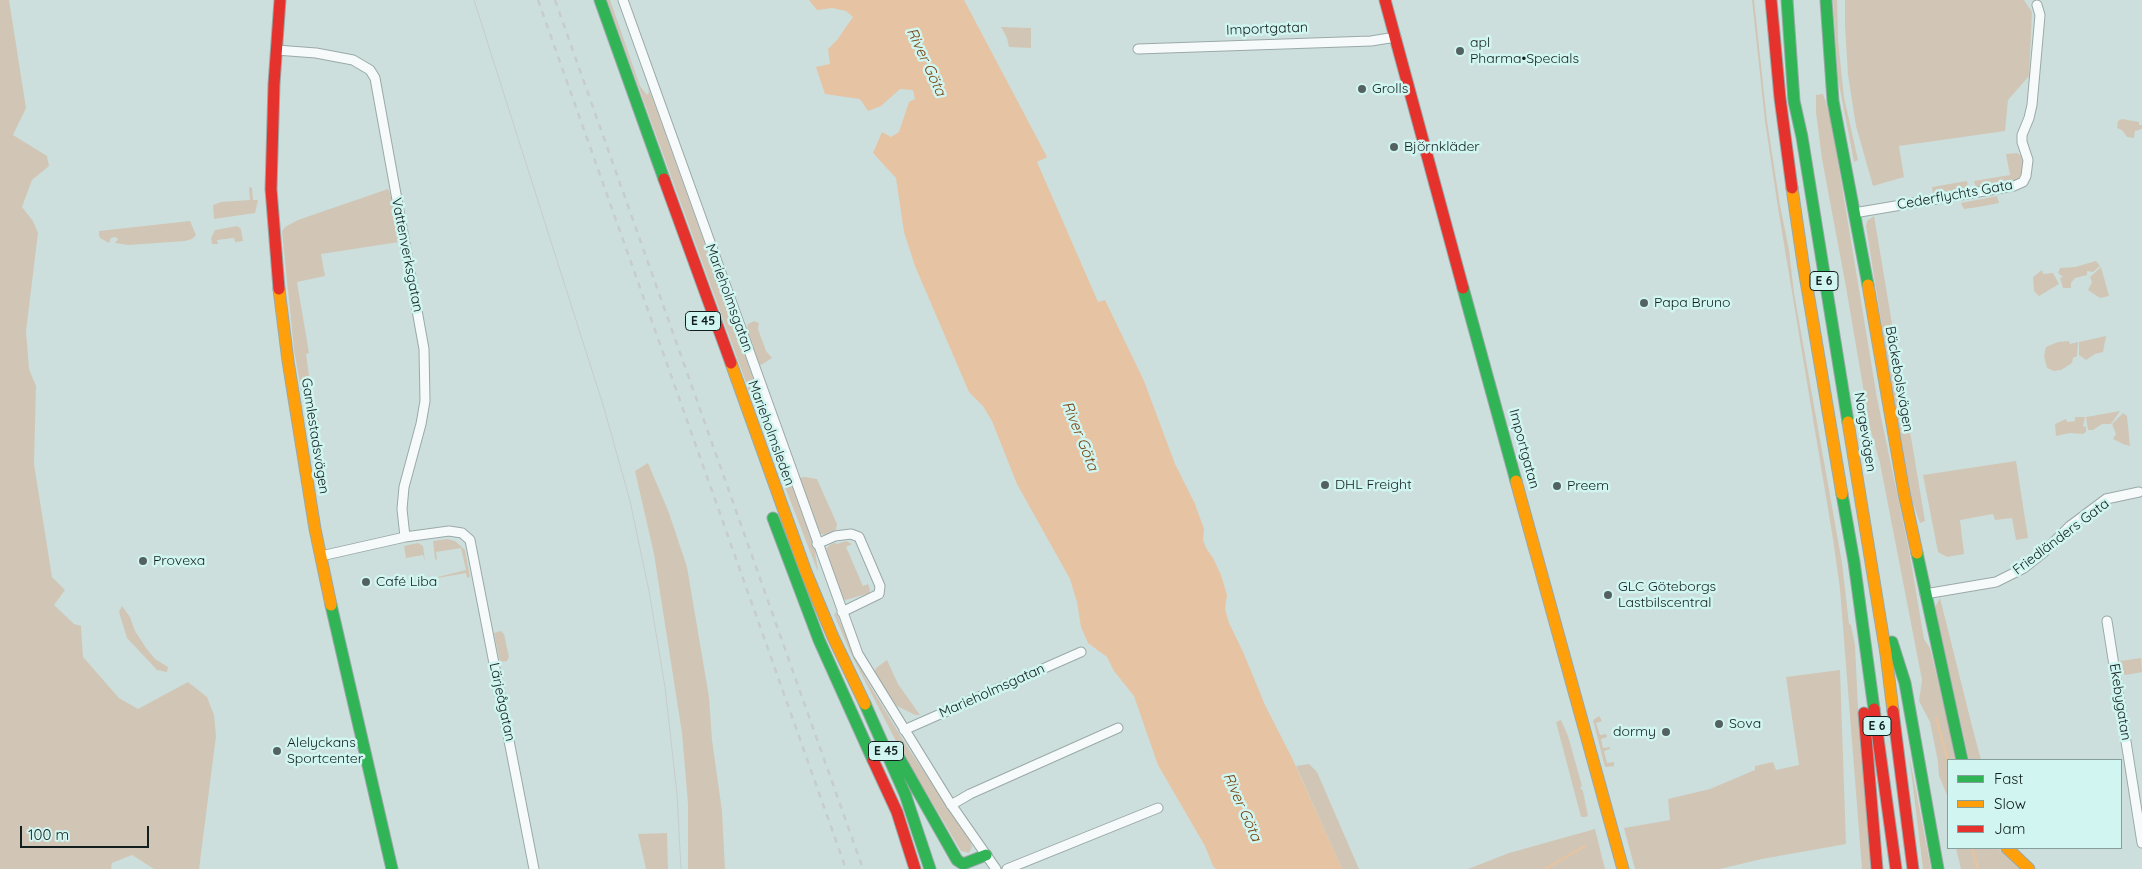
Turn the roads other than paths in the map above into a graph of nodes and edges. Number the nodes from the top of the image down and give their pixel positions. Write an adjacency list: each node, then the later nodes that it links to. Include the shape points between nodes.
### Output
1 (280, 0): 14 (main road, Gamlestadsvägen)
2 (588, 0): 16 (main road)
3 (600, 0): 28 (main road, Marieholmsleden / E 45, via 802,563)
4 (623, 0): 20 (street, Marieholmsgatan)
5 (1386, 0): 11 (main road, Importgatan)
6 (1787, 0): 12 (main road, Norgevägen / E 6)
7 (1794, 0): 12 (main road)
8 (1826, 0): 15 (main road, Bäckebolsvägen, via 1834,101)
9 (1771, 1): 22 (main road, E 6, via 1802,263)
10 (2037, 5): 15 (street, Cederflychts Gata, via 2040,16 2032,105 2022,135 2028,160 2023,182)
11 (1396, 37): 13 (street, Importgatan, via 1371,41); 43 (main road, Importgatan)
12 (1790, 39): 25 (main road, Norgevägen / E 6, via 1794,101)
13 (1138, 49)
14 (276, 50): 19 (street, Vattenverksgatan, via 353,60 370,70 375,78 424,349 425,401 404,487); 21 (main road, Gamlestadsvägen, via 271,151 274,243 288,361)
15 (1854, 213): 23 (main road, Bäckebolsvägen)
16 (669, 228)
17 (2139, 492): 23 (street, Friedländers Gata, via 2106,499 2070,526 2043,554 1996,582)
18 (768, 505): 39 (main road, E 45, via 819,640 897,812)
19 (405, 537): 21 (street); 38 (street, Lärjeågatan, via 449,531 462,533 472,546)
20 (817, 544): 24 (street, Marieholmsgatan); 24 (street, via 835,536 851,534 859,537 880,586 879,594)
21 (321, 556): 37 (main road, Gamlestadsvägen)
22 (1854, 562): 44 (main road, via 1854,616); 45 (main road, E 6)
23 (1925, 594): 31 (main road, Bäckebolsvägen)
24 (842, 612): 30 (street, Marieholmsgatan, via 863,663)
25 (1881, 621): 46 (main road, Norgevägen / E 6); 47 (main road, via 1897,653 1905,682)
26 (2107, 621): 34 (street, Ekebygatan)
27 (1081, 652): 30 (street, Marieholmsgatan)
28 (863, 699): 36 (main road, via 957,860 963,864); 40 (main road, Marieholmsleden / E 45, via 905,794)
29 (1118, 728): 32 (street)
30 (904, 730): 32 (street, Marieholmsgatan)
31 (1962, 759)
32 (951, 805): 36 (street, Marieholmsgatan)
33 (1158, 808): 42 (street)
34 (2142, 843)
35 (2008, 849): 48 (main road)
36 (986, 855): 41 (street, Marieholmsgatan)
37 (392, 869)
38 (534, 869)
39 (915, 869)
40 (930, 869)
41 (996, 869)
42 (1007, 869)
43 (1623, 869)
44 (1877, 869)
45 (1896, 869)
46 (1913, 869)
47 (1938, 869)
48 (2029, 869)

